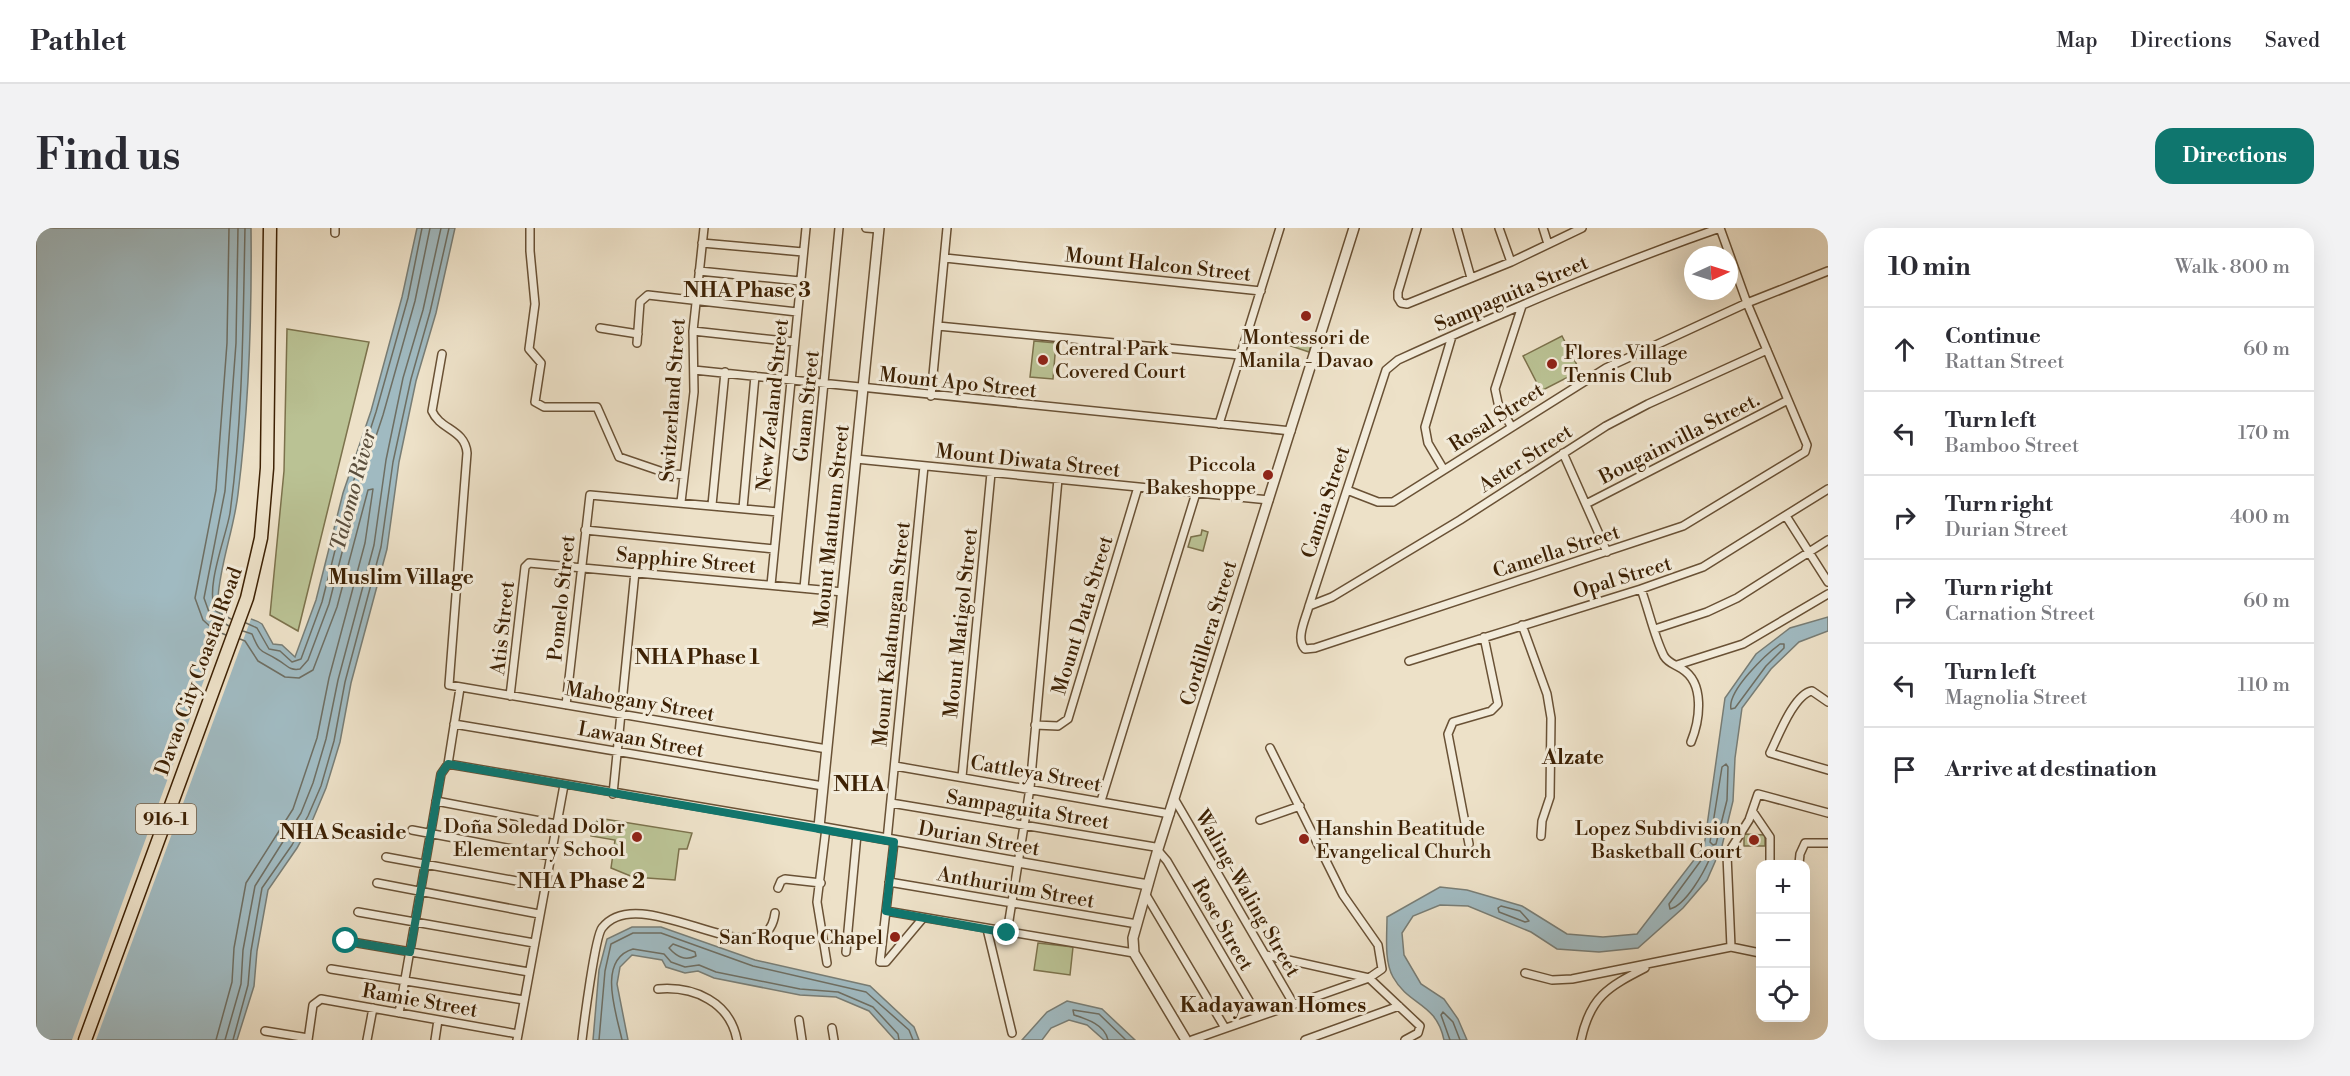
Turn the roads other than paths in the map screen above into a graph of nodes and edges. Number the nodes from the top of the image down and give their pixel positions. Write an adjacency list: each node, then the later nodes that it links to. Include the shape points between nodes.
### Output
1 (270, 228): 185 (main road, Davao City Coastal Road / 916-1, via 267,468 261,538 247,598)
2 (530, 228): 58 (street, via 535,304 529,350 541,363 536,402 544,406 597,407 619,457)
3 (704, 228): 17 (street, Switzerland Street)
4 (806, 228): 19 (street, New Zealand Street)
5 (839, 228): 46 (street, Guam Street)
6 (866, 228): 16 (street)
7 (947, 228): 20 (street)
8 (1281, 228): 26 (street)
9 (1354, 228): 52 (street, Cordillera Street)
10 (1417, 228): 24 (street, via 1398,292 1399,302 1407,304)
11 (1457, 228): 24 (street)
12 (1499, 228): 21 (street)
13 (1543, 228): 18 (street)
14 (1582, 228): 18 (street)
15 (1720, 228): 28 (street); 29 (street, Sampaguita Street, via 1648,253)
16 (879, 229): 47 (street, Mount Matutum Street)
17 (702, 243): 19 (street); 22 (street, Switzerland Street)
18 (1548, 244): 21 (street)
19 (803, 252): 25 (street, New Zealand Street)
20 (945, 258): 26 (street, Mount Halcon Street); 31 (street)
21 (1511, 262): 24 (street)
22 (699, 271): 25 (street); 27 (street, Switzerland Street)
23 (1828, 271): 28 (street, Rosal Street)
24 (1471, 278)
25 (800, 281): 30 (street, New Zealand Street)
26 (1260, 291): 40 (street)
27 (697, 301): 30 (street); 33 (street, Switzerland Street); 34 (street, via 645,296 639,307)
28 (1747, 303): 38 (street); 51 (street, Rosal Street, via 1606,368)
29 (1522, 306): 35 (street, Sampaguita Street); 51 (street, via 1495,389 1498,404)
30 (797, 312): 36 (street, New Zealand Street)
31 (938, 326): 40 (street); 48 (street)
32 (600, 328): 34 (street)
33 (693, 331): 36 (street); 41 (street, Switzerland Street)
34 (638, 334): 37 (street)
35 (1452, 336): 42 (street, Sampaguita Street, via 1398,360); 56 (street, via 1425,427 1428,443)
36 (794, 342): 45 (street, New Zealand Street)
37 (637, 343)
38 (1767, 350): 49 (street); 53 (street, Aster Street, via 1640,408)
39 (442, 354): 92 (street, Mahogany Street, via 432,411 462,436 467,453 448,684)
40 (1240, 355): 50 (street)
41 (694, 370): 43 (street, Mount Apo Street); 58 (street, Switzerland Street)
42 (1386, 370): 62 (street, Camia Street)
43 (725, 372): 44 (street, Mount Apo Street); 67 (street)
44 (755, 376): 45 (street, Mount Apo Street); 68 (street)
45 (791, 380): 46 (street, Mount Apo Street); 69 (street, New Zealand Street)
46 (825, 384): 47 (street, Mount Apo Street); 81 (street, Guam Street)
47 (863, 388): 48 (street, Mount Apo Street); 54 (street, Mount Matutum Street)
48 (931, 396): 50 (street, Mount Apo Street)
49 (1788, 400): 66 (street, Bougainvilla Street.); 74 (street, Camella Street, via 1807,450 1683,526)
50 (1219, 424): 52 (street, Mount Apo Street)
51 (1511, 426): 56 (street, Rosal Street)
52 (1291, 431): 64 (street, Cordillera Street)
53 (1563, 453): 66 (street); 85 (street, Aster Street, via 1342,591)
54 (856, 459): 55 (street, Mount Diwata Street); 83 (street, Mount Matutum Street)
55 (924, 466): 57 (street, Mount Diwata Street); 104 (street, Mount Kalatungan Street)
56 (1444, 470): 62 (street, Rosal Street, via 1393,502 1382,503)
57 (991, 473): 59 (street, Mount Diwata Street); 106 (street, Mount Matigol Street)
58 (684, 475): 65 (street, Switzerland Street)
59 (1058, 479): 60 (street, Mount Diwata Street); 98 (street)
60 (1138, 487): 63 (street, Mount Diwata Street); 98 (street, Mount Data Street, via 1068,719 1062,725)
61 (1828, 489): 70 (street, Opal Street)
62 (1347, 490): 85 (street, Camia Street)
63 (1196, 493): 64 (street, Mount Diwata Street); 113 (street)
64 (1269, 500): 111 (street, Cordillera Street)
65 (681, 502): 67 (street); 71 (street, Pomelo Street, via 590,495)
66 (1586, 504): 74 (street)
67 (712, 505): 68 (street)
68 (743, 508): 69 (street)
69 (778, 512): 73 (street, New Zealand Street)
70 (1786, 516): 75 (street); 82 (street, Opal Street, via 1703,567)
71 (585, 530): 73 (street); 77 (street, Pomelo Street)
72 (1828, 540): 75 (street)
73 (774, 549): 80 (street, New Zealand Street)
74 (1607, 552): 89 (street, Camella Street, via 1315,648)
75 (1809, 552): 79 (street); 87 (street, via 1722,606)
76 (527, 564): 77 (street, Sapphire Street); 93 (street, Atis Street)
77 (581, 567): 78 (street, Sapphire Street); 95 (street, Pomelo Street)
78 (635, 572): 80 (street, Sapphire Street); 96 (street)
79 (1828, 582)
80 (771, 585): 81 (street, Sapphire Street)
81 (804, 588): 83 (street, Sapphire Street)
82 (1641, 589): 86 (street, Opal Street); 87 (street)
83 (843, 592): 101 (street, Mount Matutum Street)
84 (1828, 594): 91 (street, via 1743,645)
85 (1309, 606): 89 (street, Camia Street)
86 (1522, 625): 88 (street, Opal Street); 126 (street, via 1547,694 1551,718 1550,797)
87 (1654, 628): 91 (street, via 1663,654)
88 (1484, 637): 90 (street, Opal Street); 129 (street, via 1498,704 1491,711 1453,722 1448,734)
89 (1301, 646)
90 (1409, 661)
91 (1675, 665): 99 (street, via 1691,676 1698,693 1697,719)
92 (460, 687): 93 (street, Mahogany Street); 97 (street)
93 (510, 696): 95 (street, Mahogany Street)
94 (1828, 702): 105 (street, via 1812,691 1804,694 1770,753)
95 (566, 705): 96 (street, Mahogany Street)
96 (622, 715): 101 (street, Mahogany Street); 102 (street)
97 (454, 724): 102 (street, Lawaan Street); 103 (street)
98 (1035, 725): 109 (street)
99 (1690, 742)
100 (1270, 748): 115 (street)
101 (827, 749): 108 (street, Mount Matutum Street)
102 (618, 751): 108 (street, Lawaan Street); 110 (street)
103 (448, 764): 107 (street, Durian Street); 112 (street, via 441,774)
104 (895, 765): 106 (street, Cattleya Street); 114 (street, Mount Kalatungan Street)
105 (1828, 770)
106 (962, 777): 109 (street, Cattleya Street)
107 (564, 785): 110 (street, Durian Street); 120 (street)
108 (823, 786): 122 (street, Mount Matutum Street)
109 (1030, 788): 113 (street, Cattleya Street); 121 (street)
110 (613, 794): 122 (street, Durian Street)
111 (1175, 800): 118 (street, Cordillera Street); 162 (street, Waling-Waling Street)
112 (436, 801): 120 (street); 124 (street)
113 (1101, 801): 118 (street, Cattleya Street)
114 (891, 803): 121 (street, Sampaguita Street); 127 (street, Mount Kalatungan Street)
115 (1300, 806): 119 (street); 168 (street, via 1343,894 1378,945 1382,969)
116 (1753, 812): 117 (street, via 1758,794); 133 (street, via 1770,837); 157 (street, via 1727,855)
117 (1828, 813)
118 (1170, 814): 130 (street, Cordillera Street)
119 (1260, 820)
120 (556, 824): 131 (street)
121 (1025, 825): 130 (street, Sampaguita Street); 136 (street)
122 (823, 828): 125 (street, Durian Street); 139 (street, Mount Matutum Street)
123 (412, 830): 124 (street)
124 (431, 834): 131 (street); 135 (street)
125 (857, 834): 127 (street, Durian Street); 160 (street)
126 (1541, 836)
127 (891, 841): 136 (street, Durian Street); 137 (street, Mount Kalatungan Street)
128 (1828, 843): 134 (street, via 1805,843)
129 (1469, 844)
130 (1158, 849): 140 (street, Cordillera Street); 176 (street, Rose Street)
131 (550, 856): 141 (street)
132 (386, 857): 135 (street)
133 (1770, 860)
134 (1800, 860)
135 (426, 863): 141 (street); 143 (street)
136 (1019, 863): 140 (street, Durian Street); 145 (street)
137 (889, 882): 145 (street, Anthurium Street); 146 (street, Mount Kalatungan Street)
138 (377, 883): 143 (street)
139 (821, 883): 142 (street, via 785,879); 163 (street, Mount Matutum Street, via 818,908)
140 (1148, 885): 144 (street, Cordillera Street)
141 (544, 886): 148 (street)
142 (778, 888)
143 (420, 892): 148 (street); 151 (street)
144 (1146, 895): 152 (street, Cordillera Street); 180 (street)
145 (1012, 902): 152 (street, Anthurium Street); 154 (street)
146 (886, 911): 150 (street); 150 (street, Mount Kalatungan Street, via 881,964)
147 (358, 912): 151 (street)
148 (539, 914): 156 (street)
149 (775, 914): 188 (street, via 770,930 758,939 741,939 664,917 615,916 601,929)
150 (923, 918): 153 (street)
151 (415, 923): 156 (street); 159 (street)
152 (1137, 924): 161 (street, Cordillera Street)
153 (987, 929): 154 (street); 182 (street)
154 (1007, 933): 161 (street)
155 (346, 941): 159 (street)
156 (534, 943): 166 (street)
157 (1730, 947): 158 (street); 164 (street)
158 (1756, 951)
159 (410, 952): 166 (street); 169 (street)
160 (846, 952)
161 (1134, 953): 192 (street)
162 (1266, 955): 168 (street); 172 (street, Waling-Waling Street)
163 (827, 963)
164 (1655, 963): 167 (street, via 1564,980); 196 (street, via 1602,993 1584,1025)
165 (331, 969): 169 (street)
166 (529, 972): 171 (street)
167 (1525, 973)
168 (1369, 978): 172 (street); 173 (street)
169 (405, 981): 171 (street); 175 (street)
170 (658, 989): 189 (street, via 684,989 715,1004 727,1013)
171 (524, 1000): 183 (street)
172 (1293, 1003): 176 (street)
173 (1399, 1006): 194 (street); 195 (street, via 1420,1026 1418,1033)
174 (373, 1008): 175 (street, Ramie Street); 184 (street, Ramie Street, via 316,1000); 186 (street)
175 (399, 1013): 177 (street, Ramie Street)
176 (1258, 1016): 180 (street)
177 (438, 1020): 183 (street, Ramie Street); 187 (street)
178 (799, 1020): 190 (street)
179 (832, 1028): 191 (street)
180 (1224, 1028): 193 (street)
181 (265, 1031): 184 (street)
182 (1012, 1033)
183 (518, 1037)
184 (308, 1039)
185 (85, 1040)
186 (369, 1040)
187 (435, 1040)
188 (582, 1040)
189 (737, 1040)
190 (802, 1040)
191 (834, 1040)
192 (1186, 1040)
193 (1192, 1040)
194 (1305, 1040)
195 (1405, 1040)
196 (1581, 1040)

